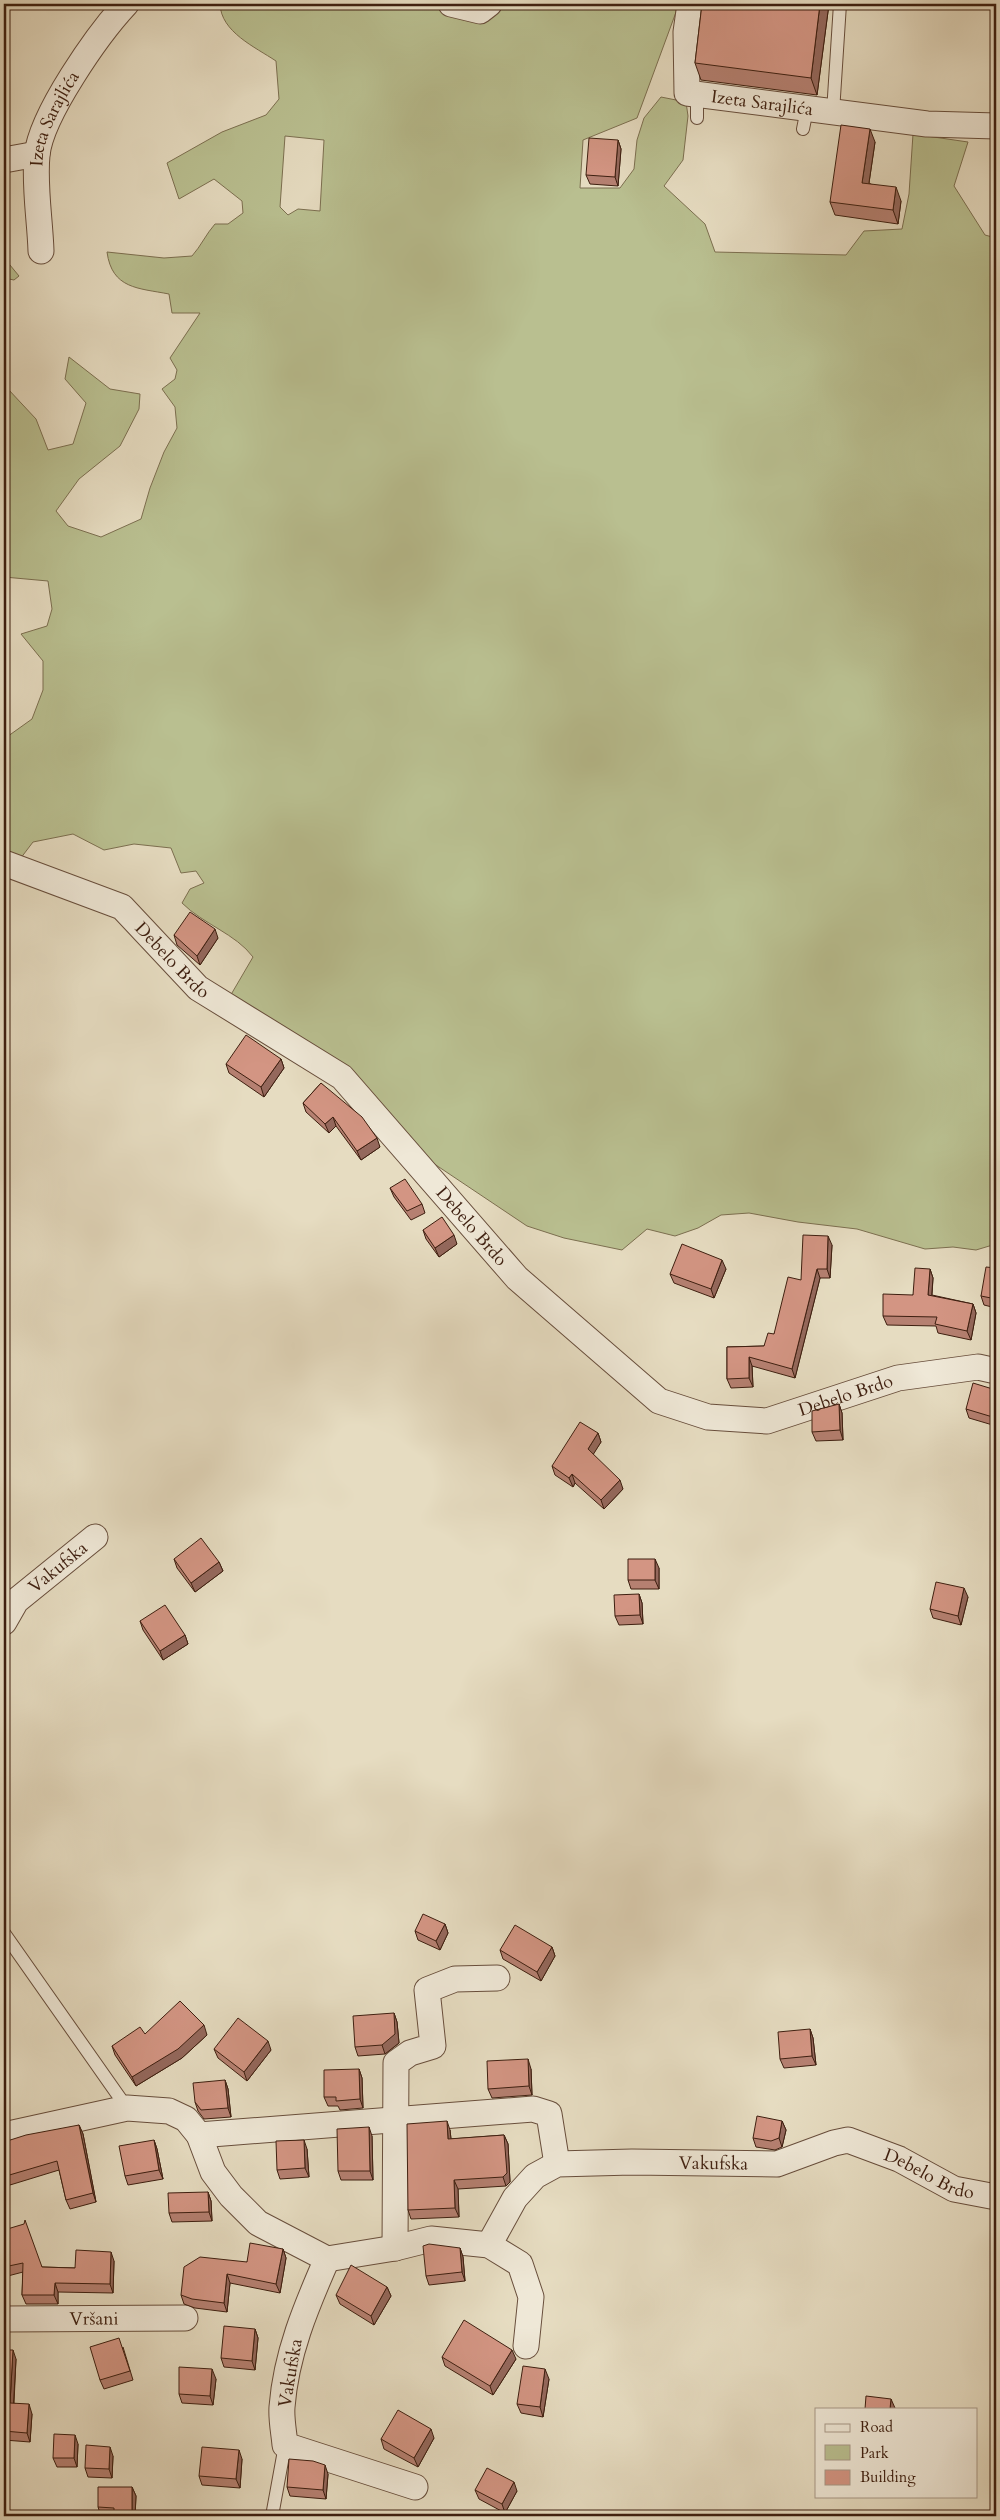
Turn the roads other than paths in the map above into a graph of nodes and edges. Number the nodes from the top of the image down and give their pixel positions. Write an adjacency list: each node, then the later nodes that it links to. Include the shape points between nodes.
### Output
1 (126, 4): 8 (street, Izeta Sarajlića, via 106,25 49,116)
2 (451, 4): 3 (street, via 480,12)
3 (490, 4)
4 (690, 4): 6 (street, Izeta Sarajlića, via 686,32 687,93 697,106 805,119)
5 (840, 4): 6 (lane)
6 (833, 112): 7 (street, Izeta Sarajlića, via 927,124)
7 (996, 126)
8 (37, 154): 9 (street); 10 (street, Izeta Sarajlića)
9 (4, 160)
10 (41, 251)
11 (4, 863): 12 (street, Debelo Brdo, via 122,907 198,988 342,1077 517,1278 658,1401 708,1417 767,1421 898,1378 978,1368)
12 (996, 1371)
13 (95, 1538): 14 (street, Vakufska, via 16,1601)
14 (4, 1622)
15 (4, 1933): 17 (lane)
16 (497, 1978): 18 (street, via 455,1979 427,1990 433,2046 410,2053 396,2063)
17 (127, 2108): 19 (street); 20 (street, via 169,2111 186,2119)
18 (394, 2119): 20 (street); 22 (street, via 533,2109 549,2114); 25 (street)
19 (4, 2135)
20 (199, 2135): 26 (street, via 213,2172 258,2223)
21 (866, 2145): 22 (street, Vakufska, via 848,2140 777,2164); 23 (street, Debelo Brdo, via 954,2189)
22 (557, 2164): 24 (street, Vakufska, via 535,2176 514,2198)
23 (996, 2197)
24 (489, 2245): 25 (street, via 432,2238); 29 (street, via 520,2264 531,2297)
25 (395, 2248): 26 (street)
26 (327, 2259): 30 (street, Vakufska, via 301,2318 289,2363 282,2408)
27 (4, 2318): 28 (street, Vršani)
28 (185, 2318)
29 (526, 2346)
30 (285, 2445): 31 (street); 32 (lane)
31 (415, 2487)
32 (272, 2516)

